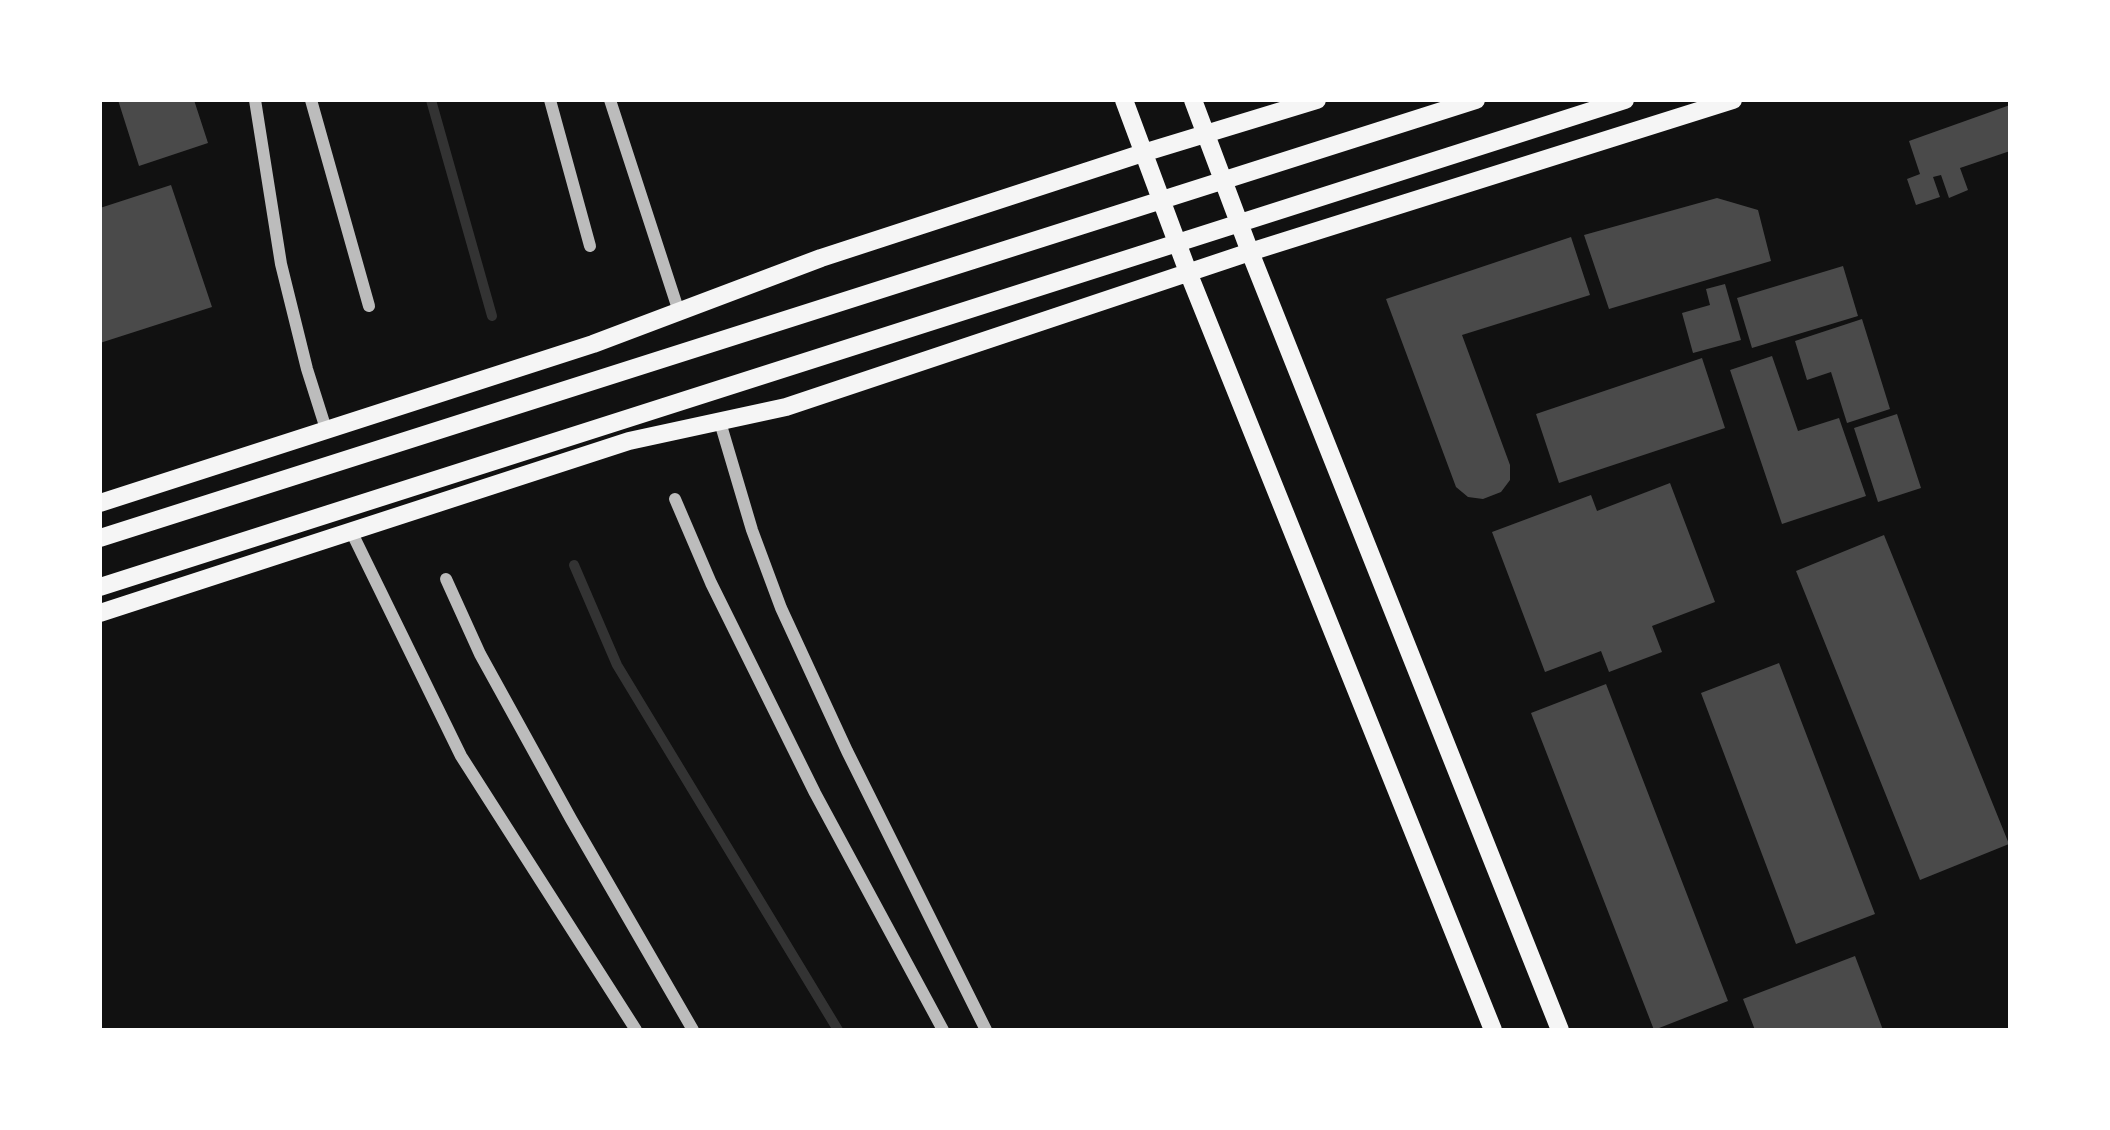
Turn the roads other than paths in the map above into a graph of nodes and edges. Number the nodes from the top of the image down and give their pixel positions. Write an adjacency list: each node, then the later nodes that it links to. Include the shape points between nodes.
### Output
1 (256, 100): 19 (street, via 281,264)
2 (311, 100): 16 (street)
3 (551, 100): 13 (street)
4 (610, 100): 17 (street)
5 (1124, 100): 12 (main road)
6 (1193, 100): 11 (main road)
7 (1317, 100): 11 (main road)
8 (1476, 100): 23 (main road)
9 (1625, 100): 25 (main road)
10 (1733, 100): 14 (main road)
11 (1205, 134): 12 (main road); 14 (main road)
12 (1143, 153): 15 (main road); 17 (main road, via 821,258)
13 (590, 246)
14 (1250, 252): 15 (main road); 32 (main road)
15 (1188, 272): 18 (main road, via 786,407); 31 (main road)
16 (369, 306)
17 (678, 312): 19 (main road, via 593,344)
18 (720, 422): 22 (main road, via 629,441); 30 (street, via 780,608)
19 (326, 429): 21 (main road)
20 (675, 499): 29 (street, via 711,583 815,793)
21 (100, 503)
22 (351, 531): 26 (main road); 27 (street, via 461,756)
23 (100, 538)
24 (446, 579): 28 (street, via 480,654 570,819)
25 (100, 587)
26 (100, 613)
27 (636, 1030)
28 (693, 1030)
29 (943, 1030)
30 (986, 1030)
31 (1493, 1030)
32 (1560, 1030)

